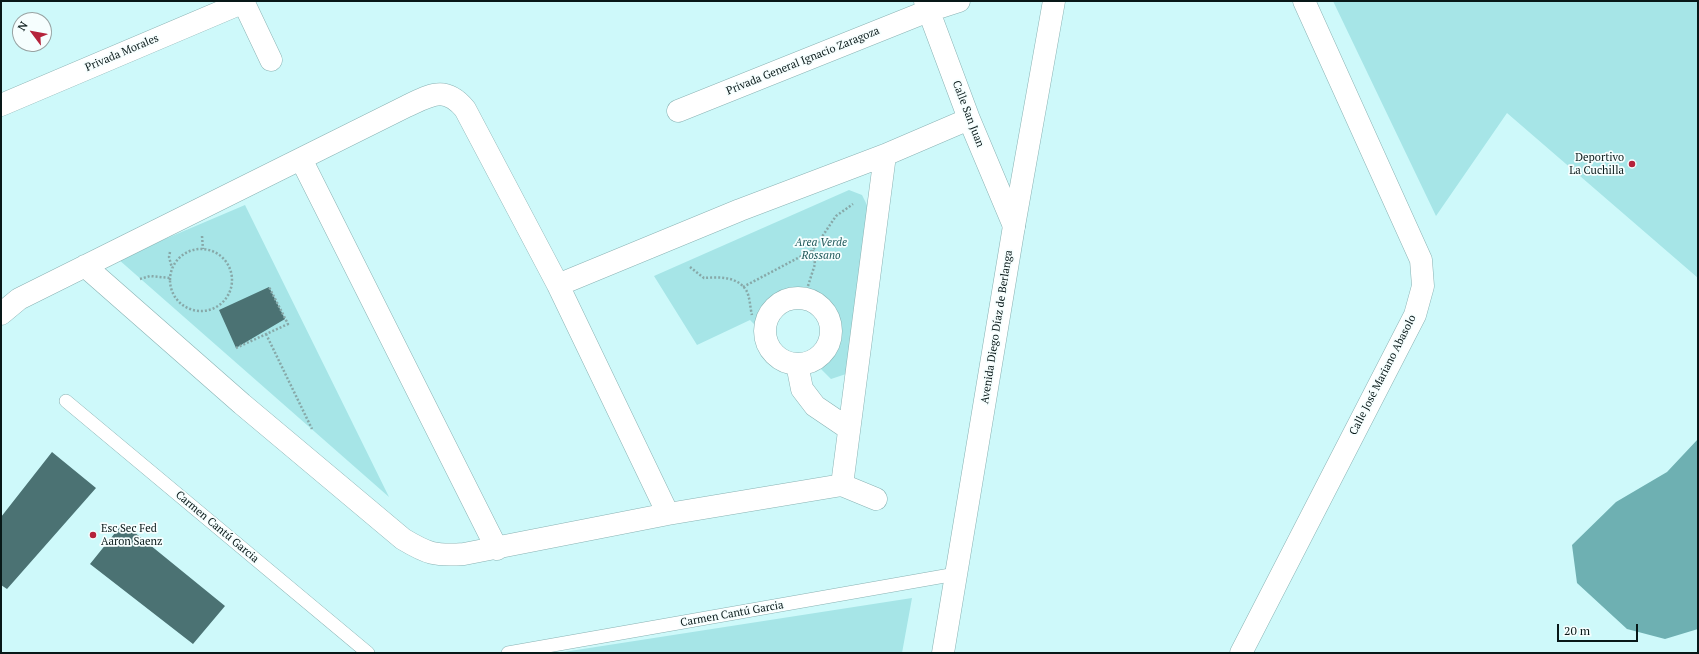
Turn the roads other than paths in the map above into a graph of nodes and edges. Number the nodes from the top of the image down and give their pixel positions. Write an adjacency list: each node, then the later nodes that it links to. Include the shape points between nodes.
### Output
1 (959, 1): 5 (street, Privada General Ignacio Zaragoza)
2 (1054, 1): 12 (street, Avenida Diego Díaz de Berlanga)
3 (1304, 1): 27 (street, Calle José Mariano Abasolo, via 1421,260 1423,286 1415,314)
4 (244, 2): 6 (street); 7 (street, Privada Morales)
5 (926, 6): 8 (street, Privada General Ignacio Zaragoza); 9 (street, Calle San Juan)
6 (271, 60)
7 (1, 104)
8 (678, 110)
9 (969, 119): 10 (street); 12 (street, Calle San Juan)
10 (885, 155): 14 (street, via 740,210); 18 (street)
11 (301, 159): 13 (street); 14 (street, via 431,95 442,93 451,96 465,108); 22 (street)
12 (1014, 226): 23 (street, Avenida Diego Díaz de Berlanga)
13 (86, 266): 15 (street, via 18,299); 22 (street, via 242,404 403,539 424,552 441,556)
14 (558, 286): 21 (street)
15 (1, 314)
16 (797, 364): 18 (street, via 802,389 815,406)
17 (66, 401): 24 (lane, Carmen Cantú Garcia)
18 (849, 429): 19 (street)
19 (842, 485): 20 (street); 21 (street)
20 (876, 499)
21 (668, 514): 22 (street)
22 (497, 549)
23 (956, 574): 25 (lane, Carmen Cantú Garcia); 26 (street, Avenida Diego Díaz de Berlanga)
24 (368, 653)
25 (508, 653)
26 (943, 653)
27 (1241, 653)

